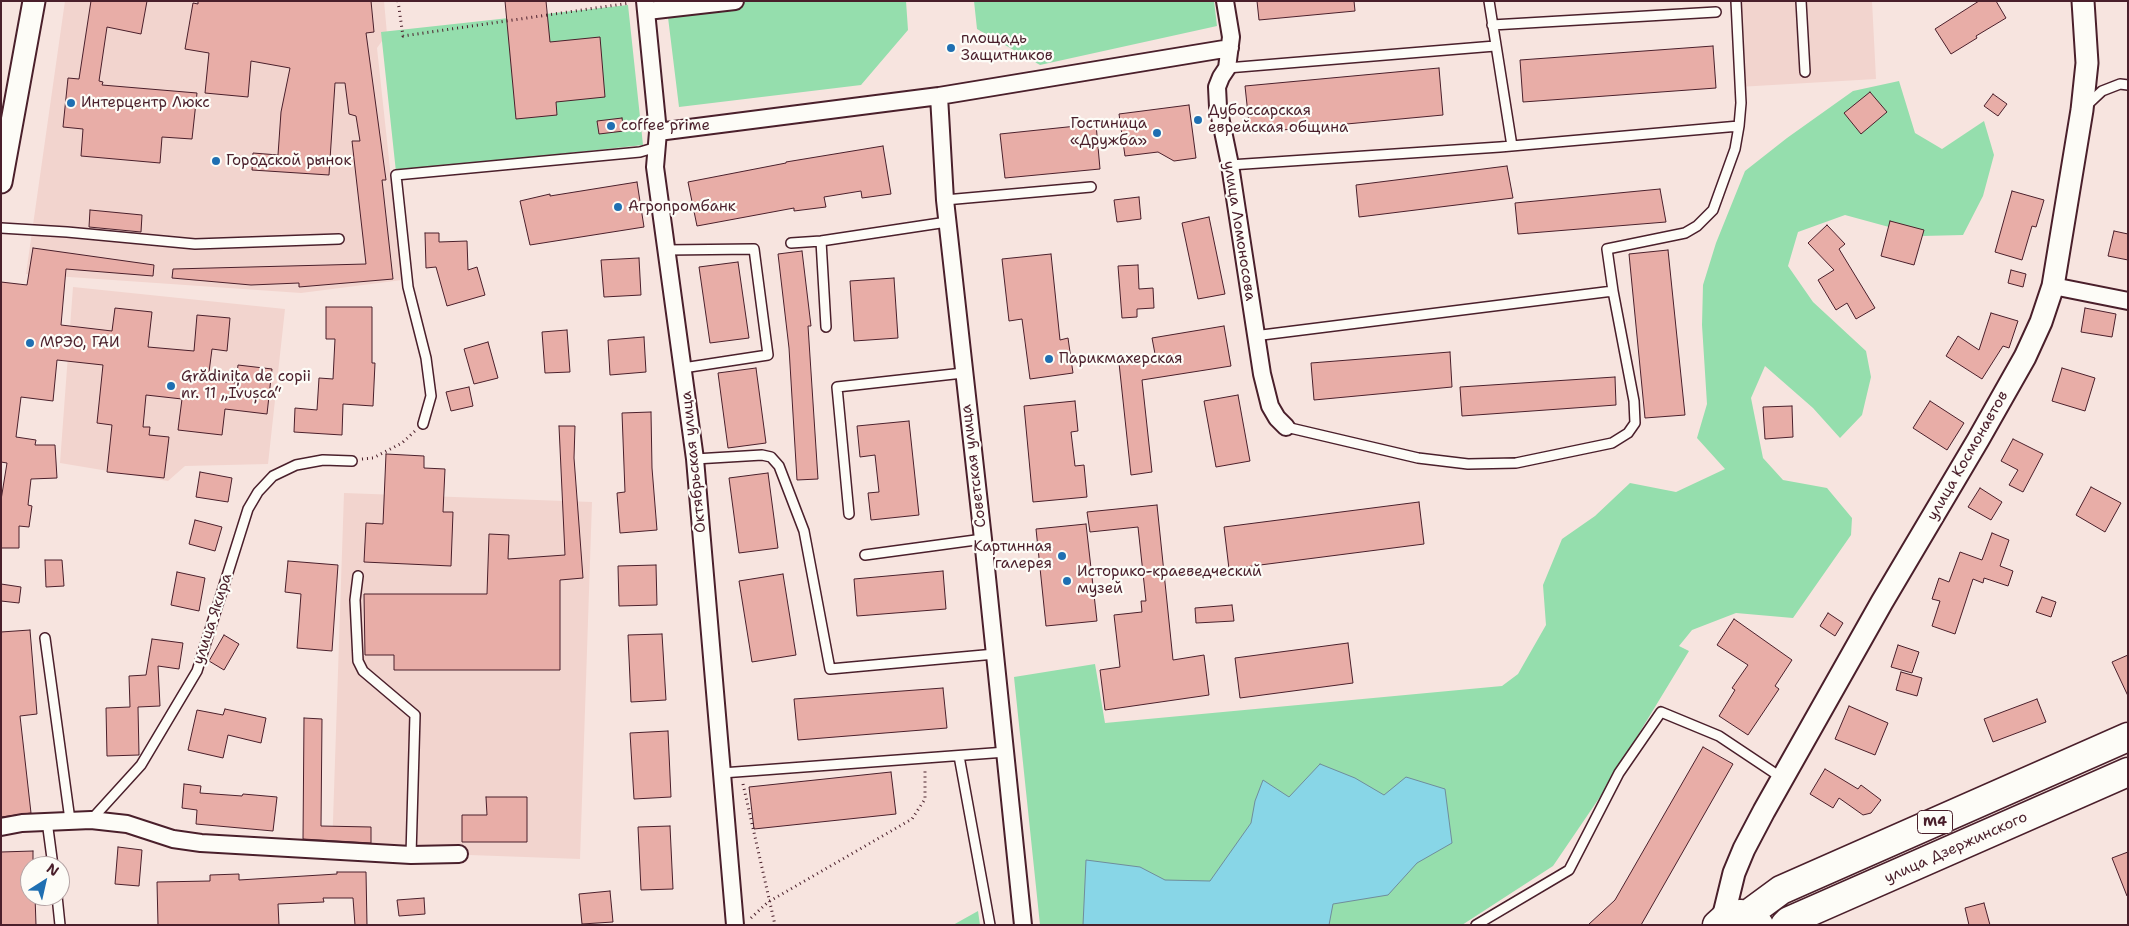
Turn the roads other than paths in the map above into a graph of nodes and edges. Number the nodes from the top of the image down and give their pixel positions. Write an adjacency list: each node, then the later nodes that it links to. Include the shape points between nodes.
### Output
1 (34, 1): 22 (street)
2 (735, 1): 8 (street)
3 (1225, 1): 12 (street, улица Ломоносова)
4 (1489, 1): 10 (lane)
5 (1736, 1): 18 (lane, via 1741,103)
6 (1801, 1): 14 (lane)
7 (2083, 1): 17 (street, улица Космонавтов, via 2086,63)
8 (642, 5): 19 (street, Октябрьская улица)
9 (1716, 12): 10 (lane)
10 (1492, 25): 11 (lane)
11 (1495, 46): 13 (lane); 20 (lane)
12 (1230, 48): 13 (street, улица Ломоносова); 16 (street)
13 (1227, 68): 21 (street, улица Ломоносова, via 1220,77 1218,107)
14 (1805, 72)
15 (2128, 85): 17 (lane, via 2120,84 2102,91)
16 (939, 96): 19 (street); 24 (street, Советская улица)
17 (2082, 110): 31 (street, улица Космонавтов)
18 (1739, 126): 20 (lane); 32 (lane, via 1735,149 1713,210 1697,226 1685,234 1606,249)
19 (658, 139): 30 (street, Октябрьская улица, via 655,167); 38 (lane, via 640,152 396,176 408,287 426,358 431,396)
20 (1512, 146): 21 (lane)
21 (1230, 165): 35 (street, улица Ломоносова)
22 (1, 182)
23 (1091, 187): 24 (lane)
24 (945, 200): 25 (street, Советская улица)
25 (947, 222): 28 (lane); 37 (street, Советская улица)
26 (1, 228): 27 (lane, via 195,244)
27 (340, 239)
28 (820, 241): 29 (lane); 34 (lane)
29 (791, 243)
30 (666, 250): 36 (street, Октябрьская улица); 36 (lane, via 754,249 768,355)
31 (2052, 286): 33 (street); 53 (street, улица Космонавтов, via 2025,357)
32 (1613, 291): 35 (lane); 39 (lane, via 1634,401 1635,423 1628,433 1612,443 1516,463 1468,464 1418,458)
33 (2128, 301)
34 (826, 327)
35 (1254, 336): 39 (street, улица Ломоносова, via 1270,406)
36 (684, 368): 40 (street, Октябрьская улица)
37 (963, 373): 42 (lane, via 836,387); 43 (street, Советская улица)
38 (423, 424)
39 (1286, 427)
40 (695, 459): 47 (lane, via 762,455 779,466 804,531 830,668); 52 (street, Октябрьская улица)
41 (352, 461): 55 (lane, улица Якира, via 323,460 296,465 273,476 258,492 248,509 197,671 141,765)
42 (849, 514)
43 (983, 539): 44 (lane); 47 (street, Советская улица)
44 (865, 556)
45 (358, 576): 59 (lane, via 355,600 358,661 368,675 415,715)
46 (45, 638): 54 (lane)
47 (995, 654): 49 (street, Советская улица)
48 (2128, 736): 62 (highway, M4, via 1781,890)
49 (1006, 752): 50 (lane); 66 (street, Советская улица)
50 (959, 756): 52 (lane); 65 (lane)
51 (2128, 772): 68 (highway, улица Дзержинского / M4)
52 (722, 773): 63 (street, Октябрьская улица)
53 (1782, 779): 62 (street, улица Космонавтов, via 1734,873); 67 (lane, via 1719,736 1661,712 1619,773 1569,870)
54 (70, 820): 55 (street); 56 (street)
55 (91, 820): 59 (street, via 127,824 174,839 201,843)
56 (47, 821): 57 (street); 60 (lane)
57 (1, 827)
58 (459, 854): 59 (street)
59 (411, 855)
60 (52, 856)
61 (58, 906): 64 (lane)
62 (1736, 921)
63 (743, 922)
64 (60, 925)
65 (990, 925)
66 (1023, 925)
67 (1476, 925)
68 (1785, 925)

